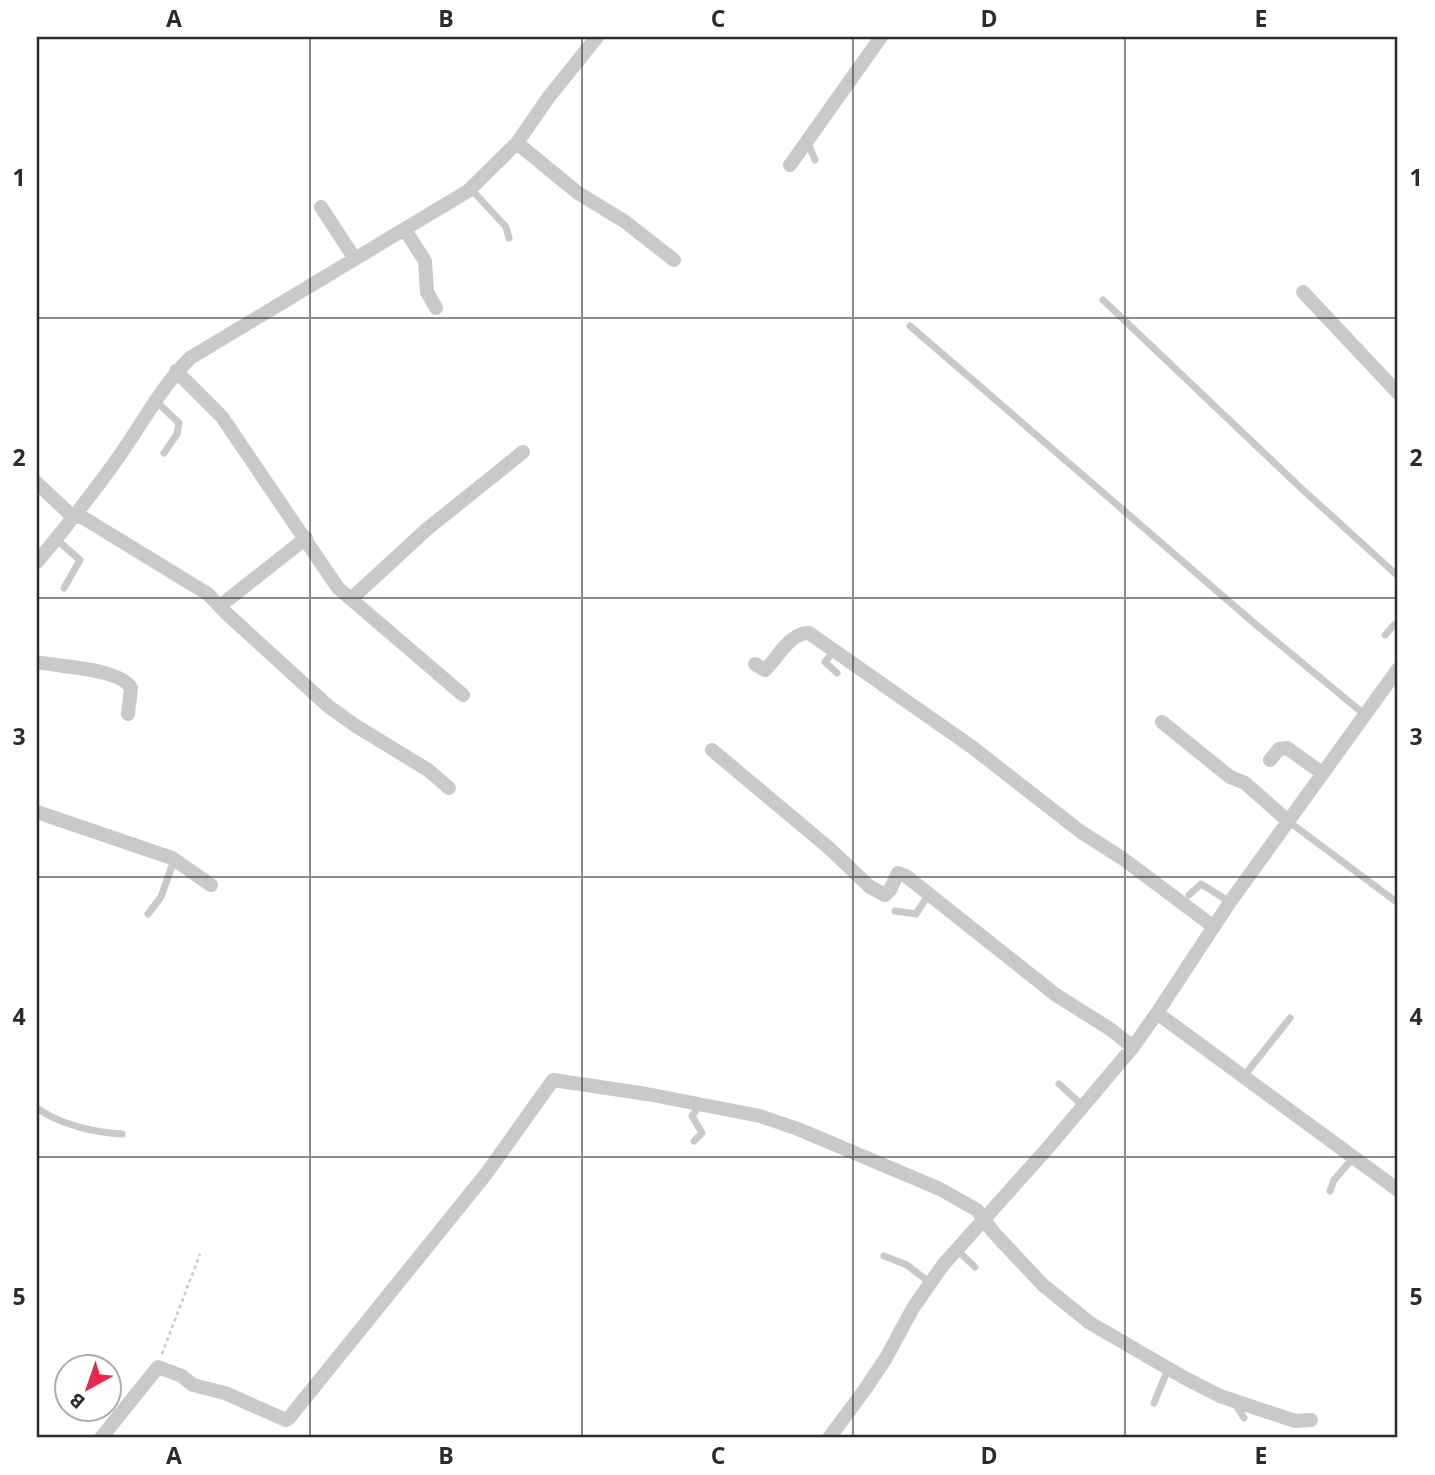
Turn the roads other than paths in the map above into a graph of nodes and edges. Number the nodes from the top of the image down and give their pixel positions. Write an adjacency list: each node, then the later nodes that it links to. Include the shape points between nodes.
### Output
1 (597, 37): 4 (street)
2 (881, 37): 3 (street)
3 (808, 139): 5 (lane); 6 (street)
4 (517, 143): 7 (street); 12 (street)
5 (815, 160)
6 (790, 165)
7 (470, 188): 9 (street); 10 (lane, via 506,227)
8 (321, 207): 11 (street)
9 (405, 230): 11 (street); 15 (street, via 425,261 427,292)
10 (509, 238)
11 (355, 259): 17 (street, via 218,339)
12 (674, 260)
13 (1303, 292): 18 (street)
14 (1103, 300): 28 (lane)
15 (436, 308)
16 (910, 326): 41 (lane)
17 (176, 371): 19 (street); 24 (street, via 222,417)
18 (1398, 393)
19 (157, 402): 21 (lane, via 179,423); 23 (street)
20 (523, 452): 30 (street, via 427,529)
21 (164, 453)
22 (37, 483): 23 (street)
23 (76, 516): 25 (street); 26 (lane); 31 (street, via 186,579)
24 (306, 538): 30 (street, via 332,581); 31 (street)
25 (56, 539): 27 (street); 29 (lane, via 80,561)
26 (108, 544)
27 (37, 562)
28 (1398, 576)
29 (64, 588)
30 (351, 599): 39 (street)
31 (220, 606): 46 (street, via 328,706)
32 (1398, 627): 33 (lane, via 1394,625)
33 (1385, 635)
34 (834, 651): 36 (street, via 802,633 791,639 765,670); 38 (lane, via 825,662); 57 (street)
35 (37, 662): 40 (street, via 122,678 131,688)
36 (755, 664)
37 (1397, 672): 41 (street)
38 (838, 673)
39 (463, 695)
40 (128, 714)
41 (1364, 714): 45 (street)
42 (1162, 722): 48 (street)
43 (712, 750): 51 (street, via 870,887 887,894 899,873)
44 (1270, 760): 45 (street, via 1279,749 1287,748)
45 (1322, 773): 48 (street)
46 (449, 788)
47 (37, 812): 49 (street)
48 (1288, 821): 53 (street); 54 (lane)
49 (175, 859): 50 (street); 56 (lane, via 161,897)
50 (211, 885)
51 (929, 894): 55 (lane, via 916,914); 60 (street, via 1056,995)
52 (1189, 895): 53 (lane, via 1201,884)
53 (1230, 902): 57 (street)
54 (1398, 903)
55 (895, 911)
56 (148, 914)
57 (1214, 927): 58 (street)
58 (1157, 1013): 60 (street); 61 (street)
59 (1290, 1018): 61 (lane)
60 (1133, 1046): 64 (street)
61 (1244, 1076): 68 (street)
62 (1059, 1084): 64 (lane)
63 (700, 1104): 67 (lane, via 692,1116 702,1133); 71 (street, via 798,1129 963,1200); 81 (street, via 553,1080 486,1174 288,1420 158,1367)
64 (1083, 1106): 71 (street)
65 (37, 1108): 66 (lane, via 83,1129)
66 (122, 1134)
67 (694, 1141)
68 (1354, 1157): 69 (street); 70 (lane)
69 (1398, 1190)
70 (1330, 1191)
71 (984, 1219): 72 (street); 76 (street, via 1024,1266 1072,1311)
72 (957, 1250): 74 (lane); 75 (street)
73 (884, 1256): 75 (lane, via 907,1265)
74 (975, 1267)
75 (930, 1283): 82 (street, via 886,1358)
76 (1168, 1369): 77 (street); 78 (lane)
77 (1234, 1401): 79 (lane); 80 (street, via 1294,1422)
78 (1154, 1403)
79 (1244, 1418)
80 (1311, 1420)
81 (101, 1438)
82 (829, 1438)

